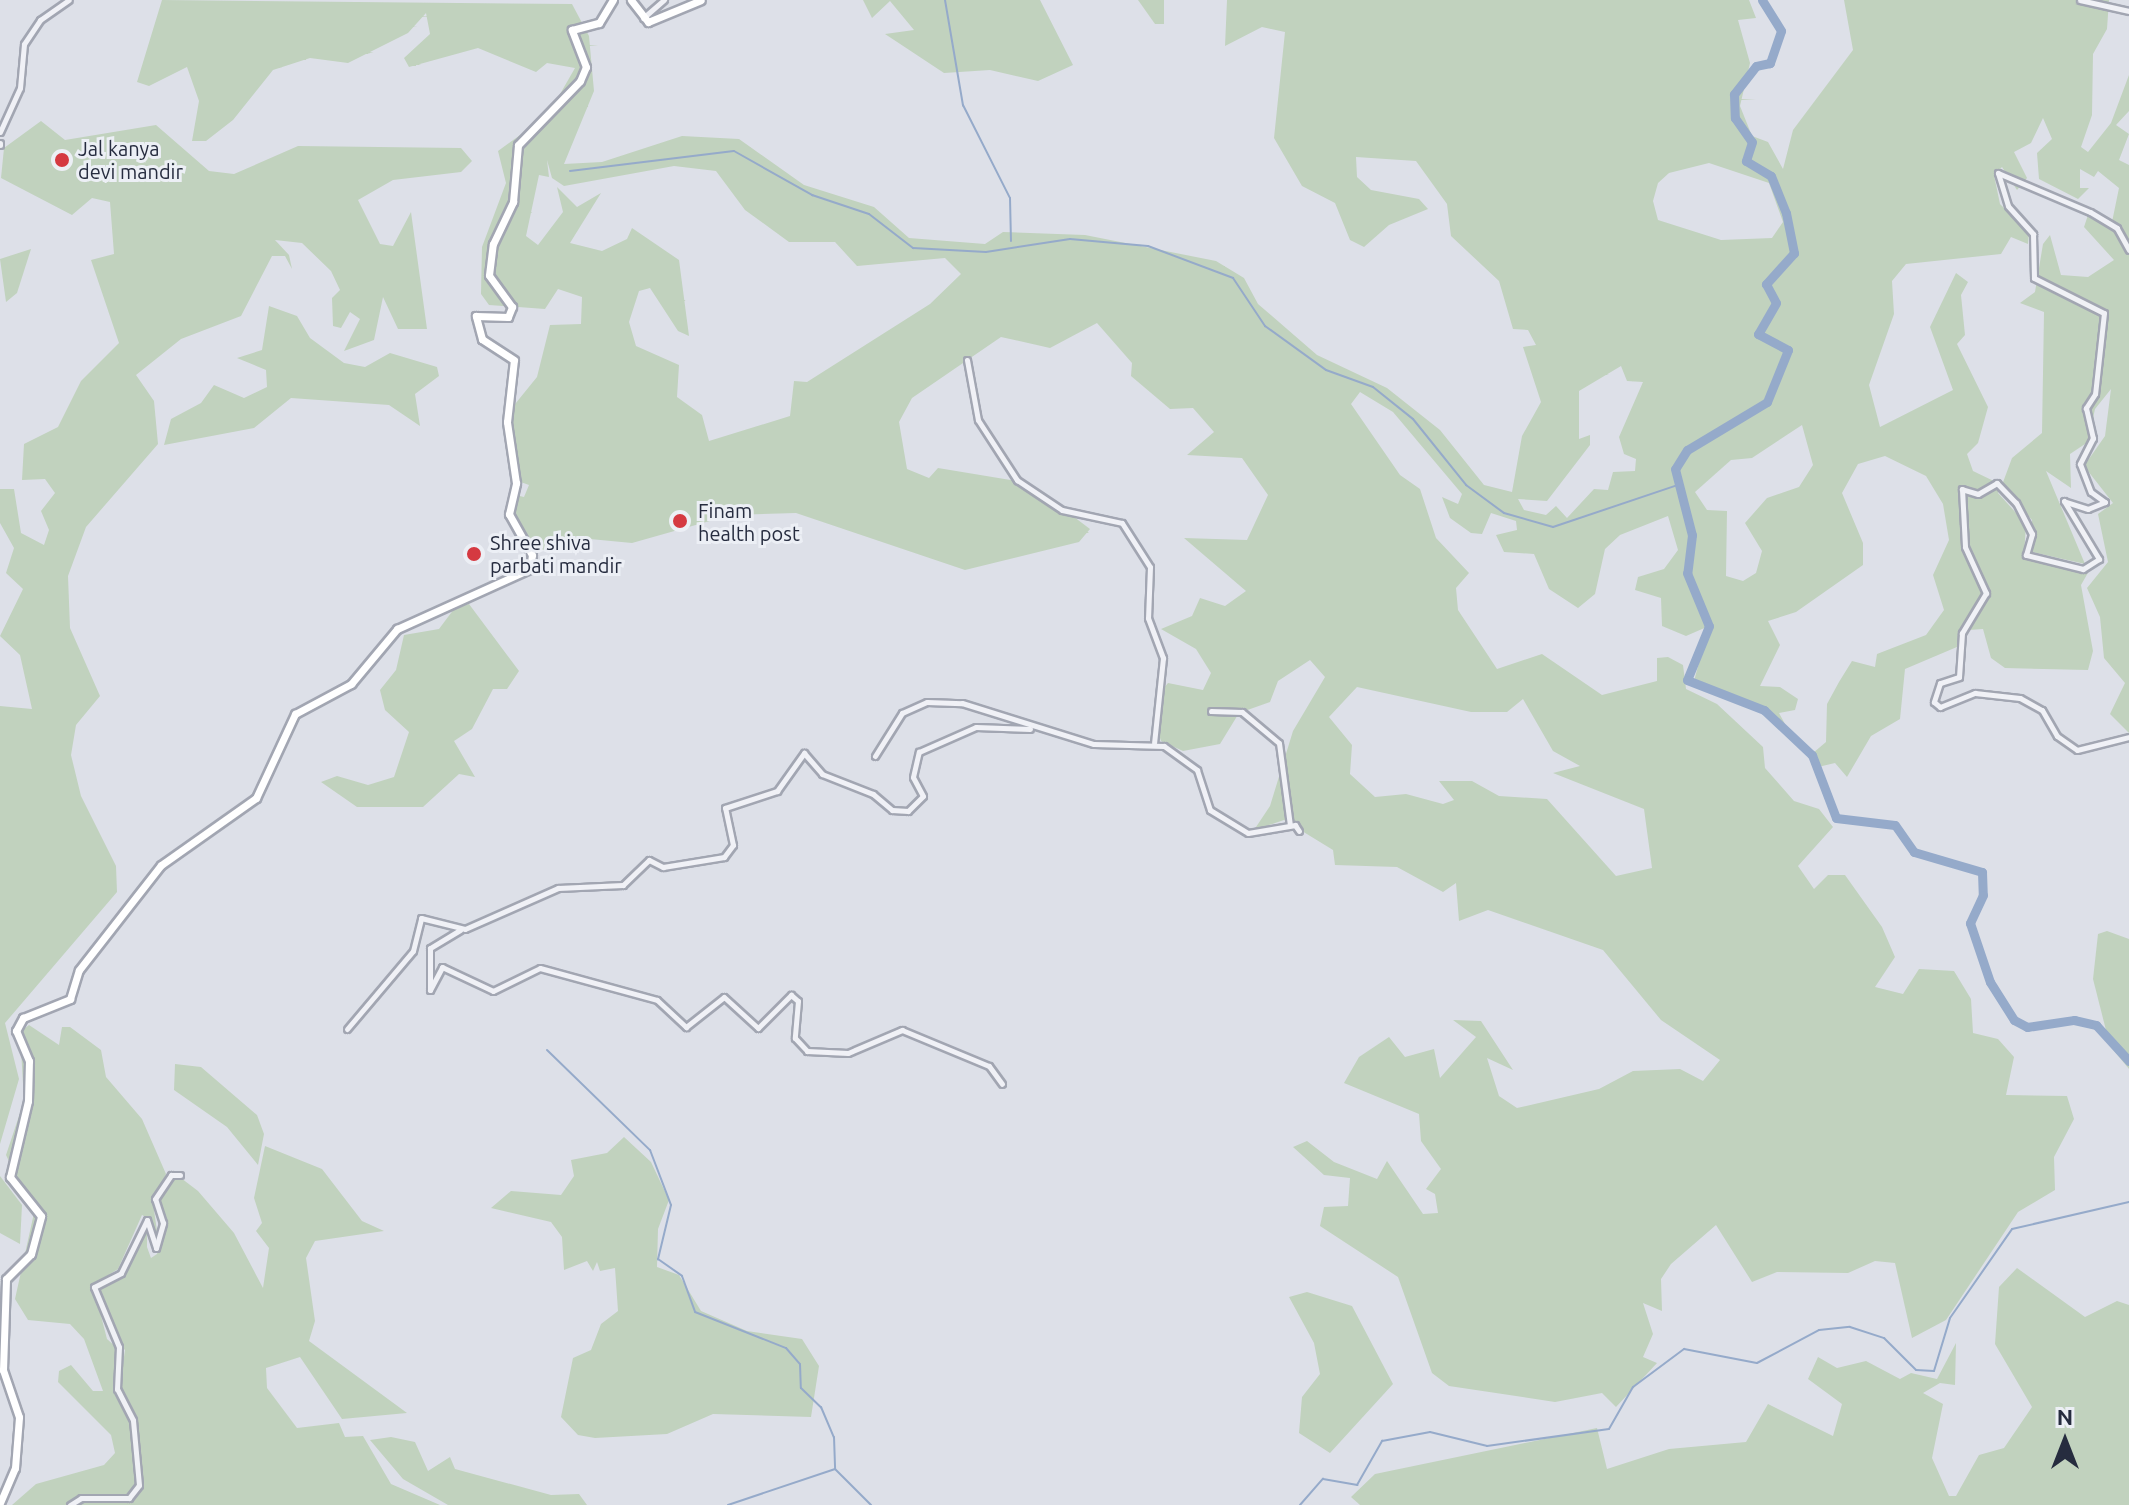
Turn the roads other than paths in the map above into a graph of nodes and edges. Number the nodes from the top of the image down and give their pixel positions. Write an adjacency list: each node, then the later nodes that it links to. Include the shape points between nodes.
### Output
1 (69, 0): 9 (street, via 40,20 24,44 20,88)
2 (613, 0): 23 (main road, via 599,23 572,30 586,67 580,81 518,145 513,202 493,244 489,275 512,307 508,317 476,316 482,339 514,360 507,422 516,483 509,514 532,555 530,569 397,629 351,684 295,714 256,798 161,865 79,970 70,999 23,1018 16,1031 29,1061 28,1101 10,1177 41,1216 31,1254 6,1279 3,1370 19,1417 15,1468)
3 (631, 0): 8 (main road)
4 (664, 0): 8 (street)
5 (701, 0): 8 (main road, via 657,22)
6 (2080, 0): 7 (street)
7 (2129, 11)
8 (642, 18)
9 (0, 132)
10 (2129, 250): 14 (street, via 2117,228 2090,212 1998,173 2008,206 2033,234 2039,284 2081,296 2104,313 2095,394 2086,408 2093,438 2080,464 2091,492 2105,502 2088,509 2064,501 2099,559 2083,569 2026,555 2029,523 1997,483 1978,494 1962,489 1965,547 1986,593 1962,633 1959,677 1940,683 1934,702 1940,707 1975,693 2020,698 2042,710 2057,736 2077,750)
11 (967, 360): 15 (street, via 978,420 1017,480 1062,510 1122,523 1150,567 1148,618 1163,658)
12 (1211, 711): 17 (street, via 1242,712 1279,743)
13 (1030, 729): 15 (street, via 1119,748); 16 (street, via 962,703 927,702 902,713); 19 (street, via 976,727 919,752 913,777 923,796 908,811 892,810 873,794 822,774 804,753 777,791 725,808 733,845 724,857 663,867 649,860 623,885 558,888)
14 (2129, 737)
15 (1154, 743): 17 (street, via 1197,770 1210,810 1248,833)
16 (875, 756)
17 (1290, 825): 18 (street)
18 (1299, 831)
19 (461, 929): 20 (street, via 421,918 413,951); 21 (street, via 430,948 430,990 442,967 493,991 540,968 657,1000 686,1027 724,997 758,1028 791,995 798,1001 795,1038 807,1051 848,1053 902,1030 989,1066)
20 (347, 1029)
21 (1002, 1084)
22 (180, 1175): 24 (street, via 171,1175 155,1199 163,1223 156,1248 147,1220 121,1273 94,1287 119,1347 117,1389 133,1420 139,1485 129,1498 81,1498)
23 (0, 1503)
24 (70, 1505)

